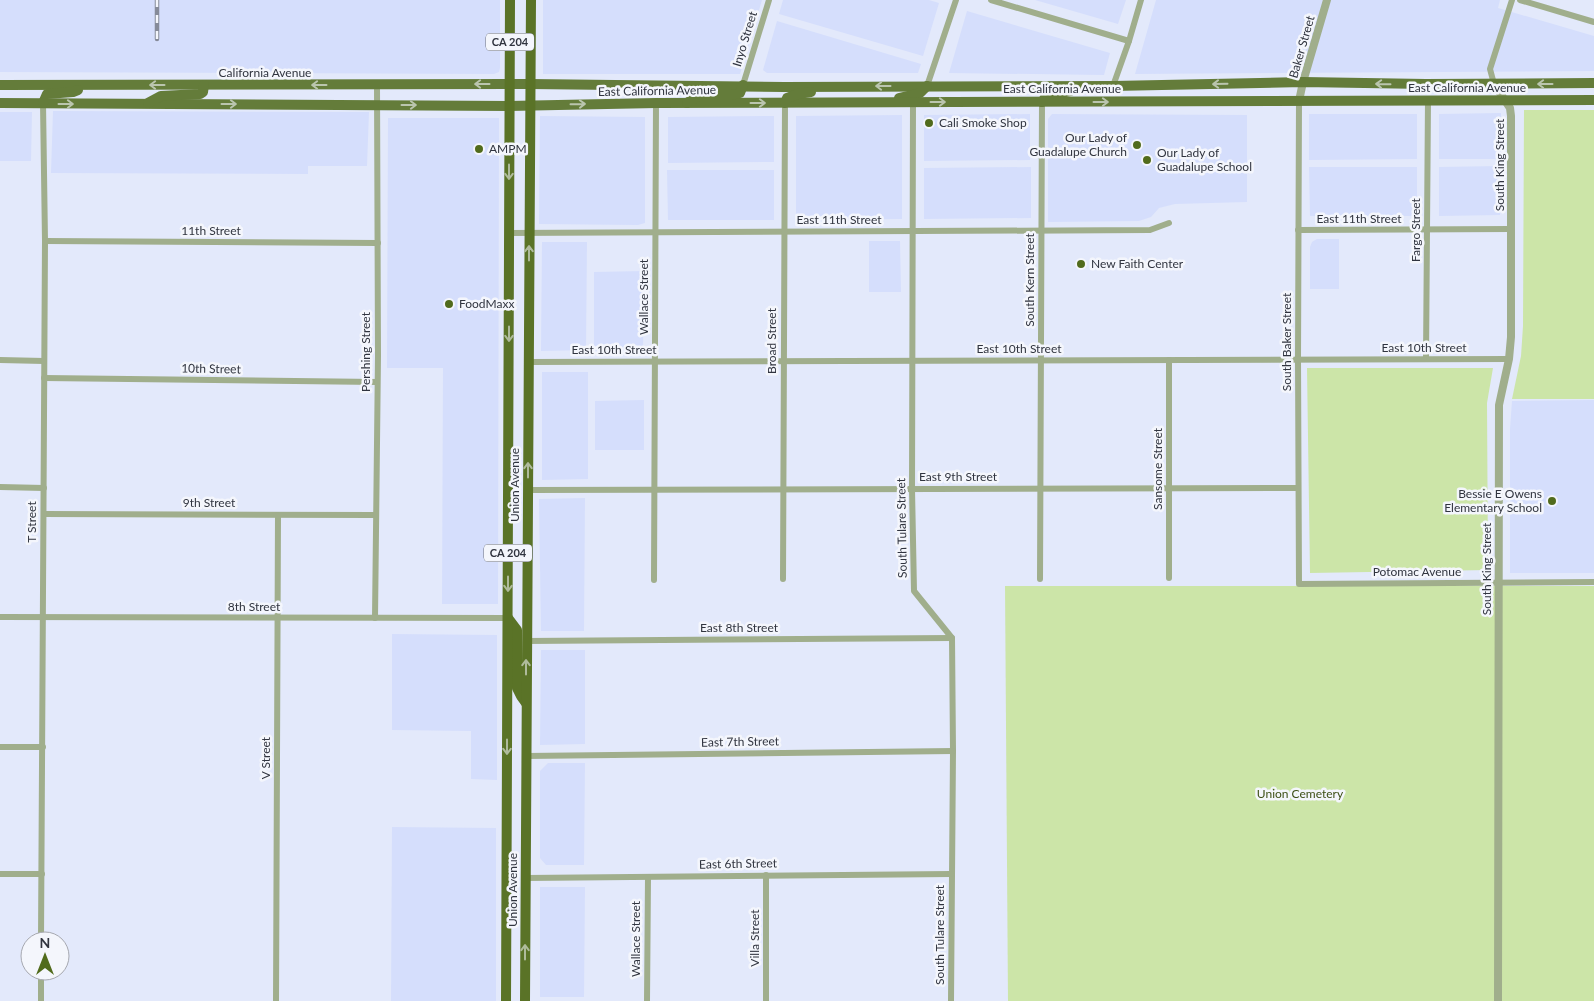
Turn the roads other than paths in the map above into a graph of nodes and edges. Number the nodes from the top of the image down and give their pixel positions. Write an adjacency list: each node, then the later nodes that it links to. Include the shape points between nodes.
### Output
1 (510, 0): 14 (highway, Union Avenue / CA 204)
2 (531, 0): 15 (highway, Union Avenue / CA 204)
3 (769, 0): 20 (street, Inyo Street)
4 (956, 0): 23 (street)
5 (991, 0): 11 (street)
6 (1141, 0): 11 (street)
7 (1327, 0): 12 (street, Baker Street)
8 (1512, 0): 16 (street, via 1490,70)
9 (1520, 0): 10 (street)
10 (1594, 22)
11 (1129, 41): 25 (street)
12 (1303, 82): 16 (main road, East California Avenue, one-way to 12); 25 (main road, East California Avenue, one-way to 25); 29 (street, Baker Street)
13 (1594, 83): 16 (main road, East California Avenue, one-way to 16)
14 (509, 84): 15 (main road, California Avenue); 19 (main road, California Avenue, one-way to 19); 41 (highway, Union Avenue / CA 204)
15 (530, 84): 20 (main road, East California Avenue); 40 (highway, Union Avenue / CA 204)
16 (1494, 84): 27 (street, South King Street)
17 (0, 85): 21 (main road, California Avenue)
18 (204, 85): 19 (main road, California Avenue, one-way to 18); 21 (main road, California Avenue, one-way to 21); 38 (main road, via 200,94 161,96)
19 (377, 85): 39 (street, Pershing Street)
20 (743, 85): 22 (main road, East California Avenue); 35 (main road, via 740,93 699,95)
21 (85, 86): 37 (main road, via 73,92 47,94)
22 (844, 86): 23 (main road, East California Avenue, one-way to 22); 36 (main road, via 791,96)
23 (927, 86): 24 (main road, East California Avenue); 30 (main road, via 920,93)
24 (1098, 86): 25 (main road, East California Avenue); 32 (main road, via 1046,96)
25 (1113, 86)
26 (1428, 100): 27 (main road, East California Avenue); 29 (main road, East California Avenue); 45 (street, Fargo Street)
27 (1505, 100): 28 (main road, East California Avenue); 43 (street, South King Street, via 1511,116)
28 (1594, 100)
29 (1299, 101): 32 (main road, East California Avenue, one-way to 29); 44 (street, South Baker Street)
30 (866, 102): 31 (main road, East California Avenue); 36 (main road, East California Avenue)
31 (914, 102): 32 (main road, East California Avenue, one-way to 32); 46 (street, South Tulare Street)
32 (1042, 102): 47 (street, South Kern Street)
33 (0, 103): 37 (main road)
34 (656, 103): 35 (main road, East California Avenue); 40 (main road, East California Avenue, one-way to 34); 48 (street, Wallace Street)
35 (687, 103): 36 (main road, East California Avenue, one-way to 36)
36 (785, 103): 49 (street, Broad Street)
37 (43, 104): 38 (main road, one-way to 38); 52 (street, T Street)
38 (148, 104): 39 (main road, one-way to 39)
39 (377, 105): 41 (main road, one-way to 41); 53 (street, Pershing Street)
40 (530, 105): 41 (main road); 51 (highway, Union Avenue / CA 204)
41 (509, 106): 50 (highway, Union Avenue / CA 204, one-way to 50)
42 (1169, 223): 47 (street, East 11th Street, via 1150,230)
43 (1511, 229): 45 (street, East 11th Street); 56 (street, South King Street)
44 (1298, 230): 45 (street, East 11th Street); 54 (street, South Baker Street)
45 (1427, 230): 55 (street, Fargo Street)
46 (913, 231): 47 (street, East 11th Street); 49 (street, East 11th Street); 58 (street, South Tulare Street)
47 (1041, 231): 59 (street, South Kern Street)
48 (656, 232): 49 (street, East 11th Street); 51 (street, East 11th Street); 62 (street, Wallace Street)
49 (784, 232): 63 (street, Broad Street)
50 (509, 233): 51 (street, East 11th Street); 90 (highway, Union Avenue / CA 204, one-way to 90)
51 (530, 233): 64 (highway, Union Avenue / CA 204, one-way to 51)
52 (45, 241): 53 (street, 11th Street); 61 (street, T Street)
53 (378, 243): 66 (street, Pershing Street)
54 (1298, 359): 55 (street, East 10th Street); 60 (street, East 10th Street); 71 (street, South Baker Street)
55 (1426, 359): 56 (street, East 10th Street)
56 (1509, 359): 83 (street, South King Street, via 1499,405)
57 (0, 360): 61 (street)
58 (912, 360): 59 (street, East 10th Street); 63 (street, East 10th Street); 73 (street, South Tulare Street)
59 (1041, 360): 60 (street, East 10th Street); 69 (street, South Kern Street)
60 (1169, 360): 70 (street, Sansome Street)
61 (44, 361): 65 (street, T Street)
62 (655, 361): 63 (street, East 10th Street); 64 (street, East 10th Street); 75 (street, Wallace Street)
63 (784, 361): 72 (street, Broad Street)
64 (528, 362): 74 (highway, Union Avenue / CA 204, one-way to 64)
65 (44, 378): 66 (street, 10th Street); 68 (street, T Street)
66 (378, 382): 78 (street, Pershing Street)
67 (0, 487): 68 (street)
68 (44, 488): 76 (street, T Street)
69 (1040, 488): 70 (street, East 9th Street); 73 (street, East 9th Street); 79 (street, South Kern Street)
70 (1169, 488): 71 (street, East 9th Street); 80 (street, Sansome Street)
71 (1298, 488): 85 (street, South Baker Street)
72 (783, 489): 73 (street, East 9th Street); 75 (street, East 9th Street); 82 (street, Broad Street)
73 (912, 489): 91 (street, South Tulare Street, via 914,591)
74 (528, 490): 75 (street, East 9th Street); 92 (highway, Union Avenue / CA 204)
75 (655, 490): 81 (street, Wallace Street)
76 (44, 514): 77 (street, 9th Street); 87 (street, T Street)
77 (278, 515): 78 (street, 9th Street); 88 (street, V Street)
78 (375, 515): 89 (street, Pershing Street)
79 (1040, 578)
80 (1169, 578)
81 (654, 580)
82 (783, 580)
83 (1498, 582): 84 (street, Potomac Avenue); 85 (street, Potomac Avenue); 113 (street, South King Street)
84 (1594, 582)
85 (1299, 584)
86 (0, 617): 87 (street, 8th Street)
87 (43, 617): 88 (street, 8th Street); 95 (street, T Street)
88 (277, 618): 89 (street, 8th Street); 107 (street, V Street)
89 (375, 618): 90 (street, 8th Street)
90 (508, 618): 93 (highway, via 516,630 517,688); 108 (highway, Union Avenue / CA 204, one-way to 108)
91 (952, 638): 92 (street, East 8th Street); 96 (street, South Tulare Street)
92 (526, 641): 93 (highway, Union Avenue / CA 204, one-way to 92)
93 (526, 703): 97 (highway, Union Avenue / CA 204)
94 (0, 747): 95 (street)
95 (43, 747): 99 (street, T Street)
96 (953, 751): 97 (street, East 7th Street); 100 (street, South Tulare Street)
97 (526, 756): 103 (highway, Union Avenue / CA 204)
98 (0, 874): 99 (street)
99 (42, 874): 104 (street, T Street)
100 (952, 874): 101 (street, East 6th Street); 112 (street, South Tulare Street)
101 (766, 876): 102 (street, East 6th Street); 111 (street, Villa Street)
102 (648, 877): 103 (street, East 6th Street); 110 (street, Wallace Street)
103 (526, 878): 109 (highway, Union Avenue / CA 204, one-way to 103)
104 (41, 931)
105 (41, 981): 106 (street)
106 (41, 1001)
107 (276, 1001)
108 (506, 1001)
109 (525, 1001)
110 (647, 1001)
111 (766, 1001)
112 (951, 1001)
113 (1498, 1001)

